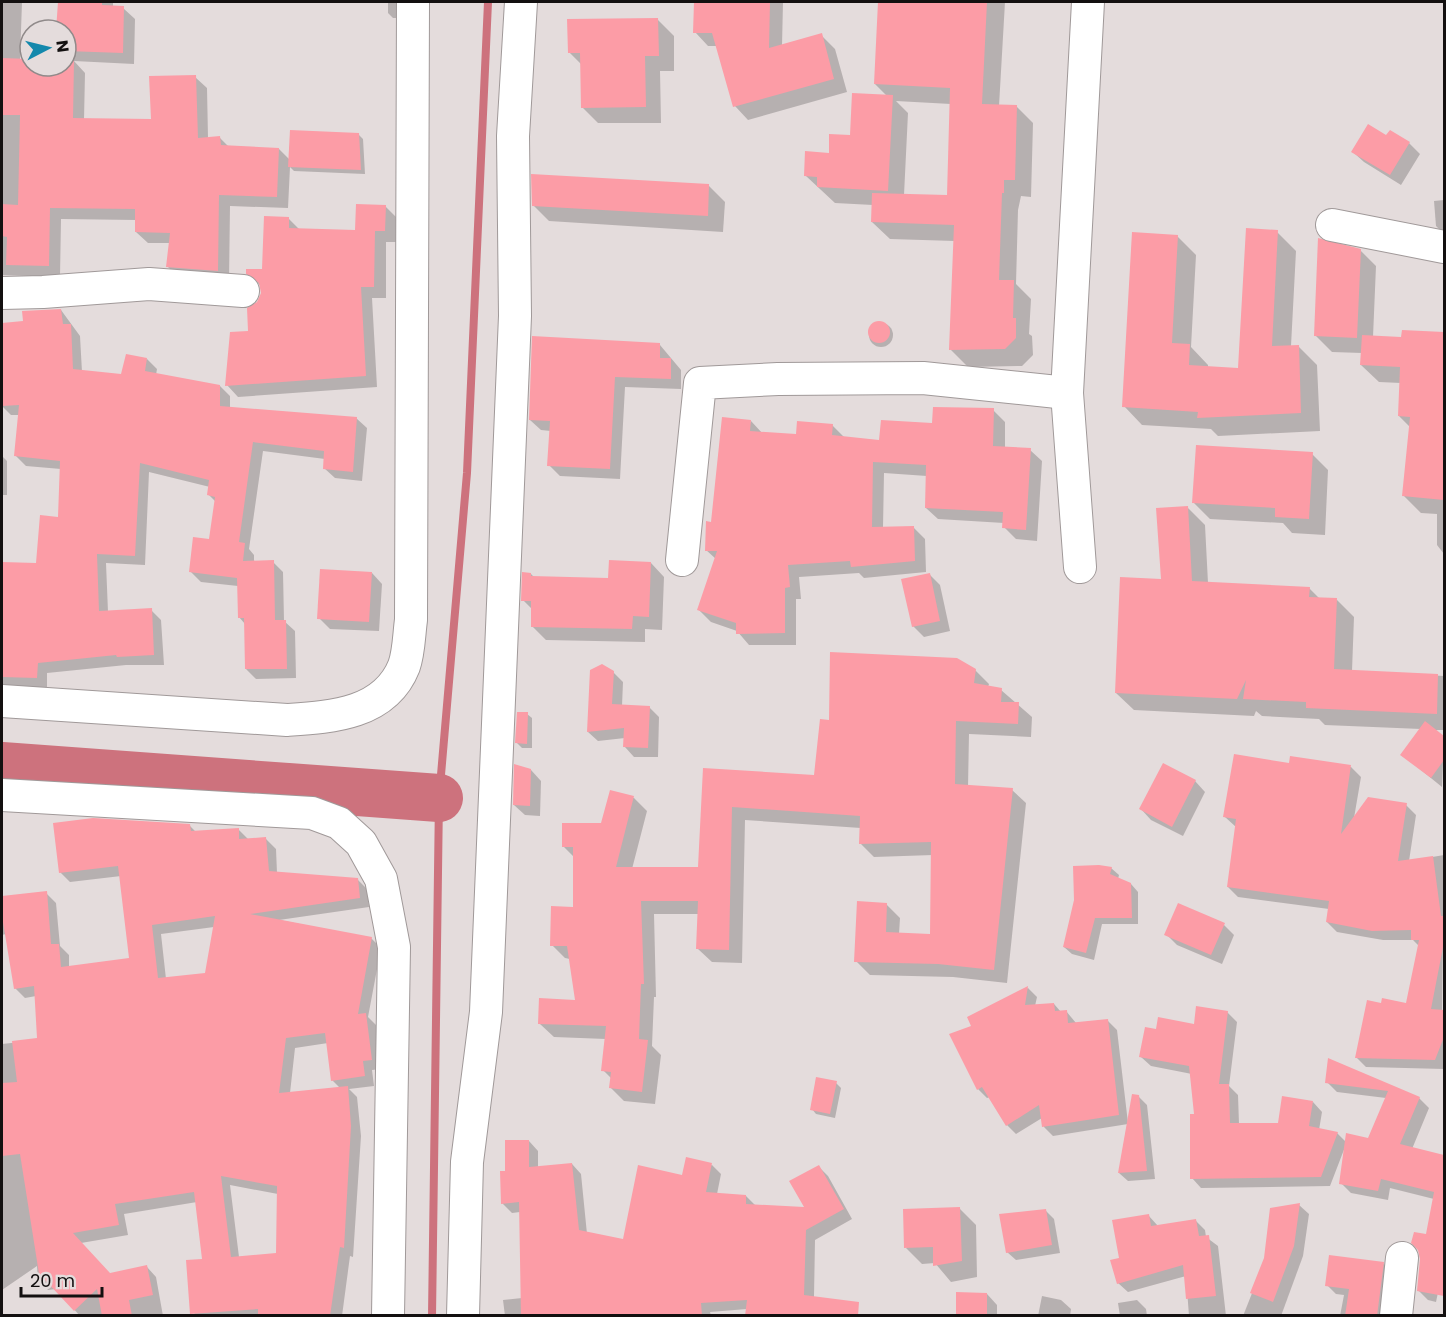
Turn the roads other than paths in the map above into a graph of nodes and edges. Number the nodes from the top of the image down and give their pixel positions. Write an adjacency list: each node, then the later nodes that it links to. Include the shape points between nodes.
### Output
1 (413, 2): 11 (street, via 411,620 404,665 386,695 359,710 326,717 286,720)
2 (521, 2): 15 (street, via 513,136 515,316 486,1012 467,1161)
3 (1088, 2): 8 (street)
4 (1332, 225): 5 (street)
5 (1444, 247)
6 (243, 291): 7 (street, via 149,284)
7 (2, 293)
8 (1067, 393): 9 (street, via 923,378 700,383); 10 (street)
9 (682, 560)
10 (1080, 567)
11 (2, 700)
12 (2, 795): 14 (street, via 312,813 339,823 361,843 381,879 394,947)
13 (1402, 1258): 16 (street)
14 (388, 1316)
15 (464, 1316)
16 (1396, 1316)

